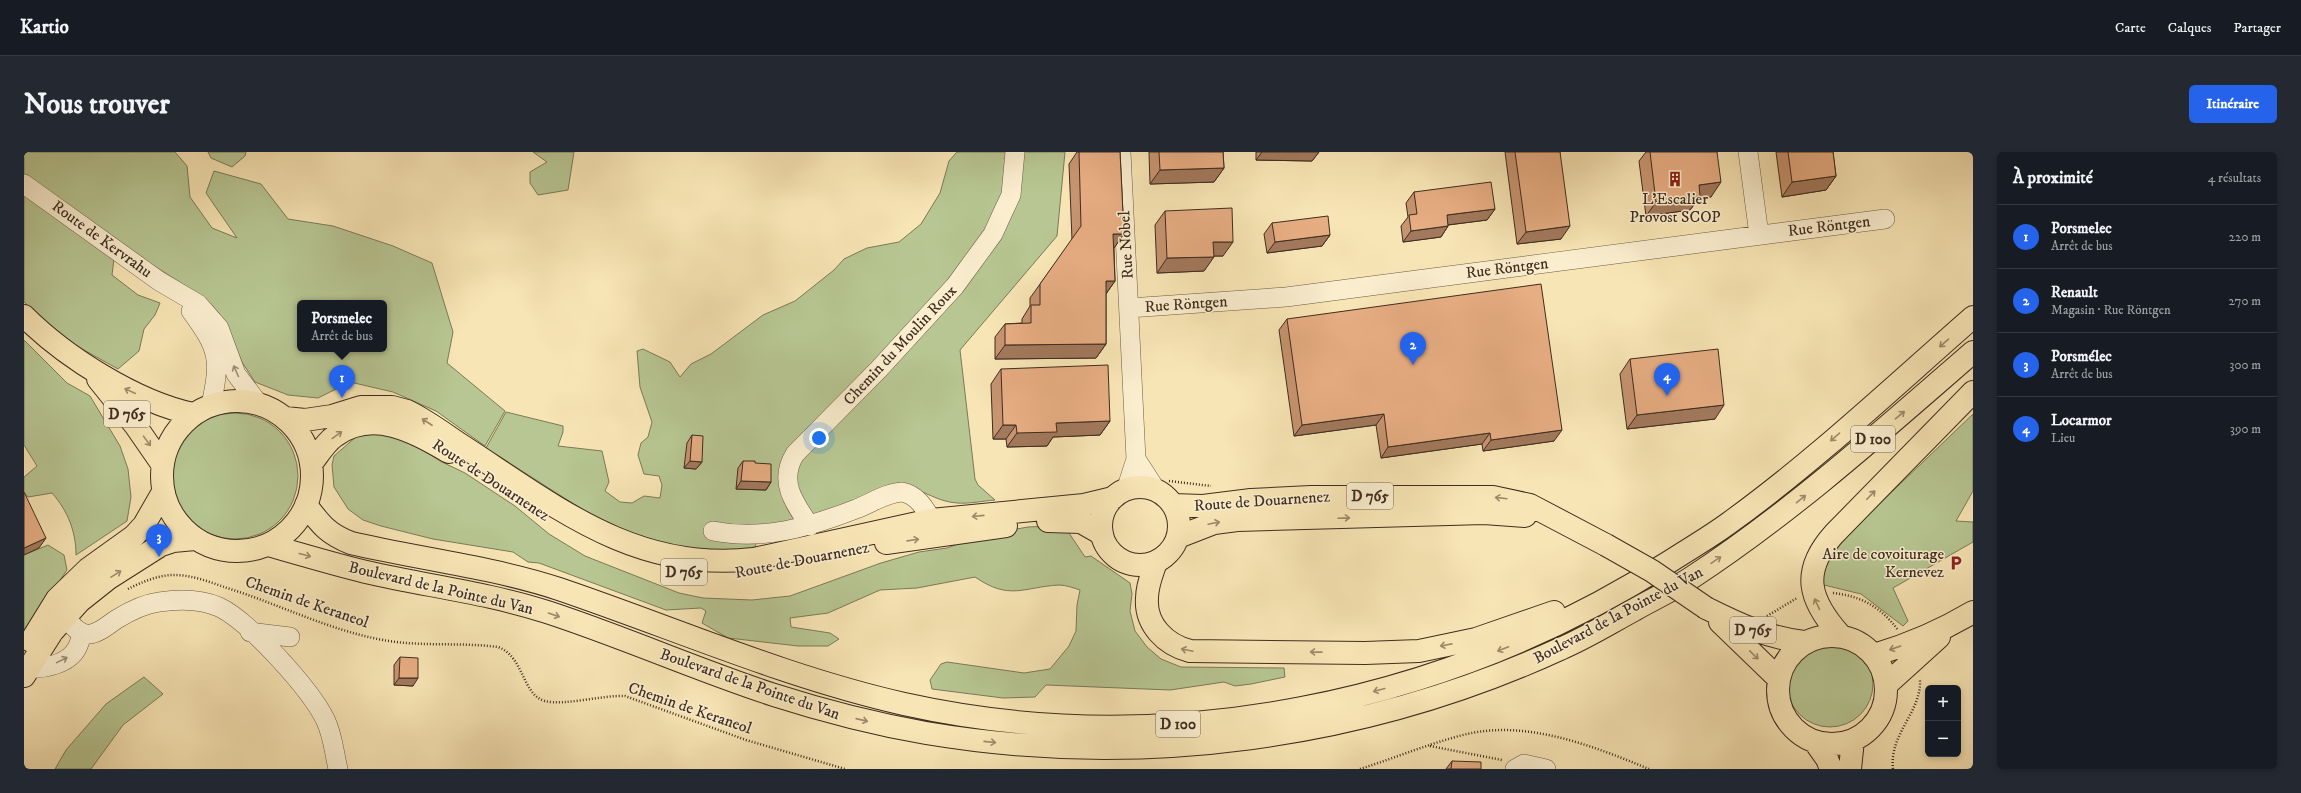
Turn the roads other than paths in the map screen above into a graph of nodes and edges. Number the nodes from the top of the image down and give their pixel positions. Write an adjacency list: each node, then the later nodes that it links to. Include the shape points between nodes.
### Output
1 (1015, 152): 27 (street, Chemin du Moulin Roux, via 1011,195 989,240 955,286 789,463 787,483 791,496)
2 (1121, 152): 8 (street, Rue Nobel)
3 (1748, 152): 6 (street)
4 (24, 184): 7 (street, Route de Kervrahu)
5 (1885, 219): 6 (street, Rue Röntgen)
6 (1759, 235): 8 (street, Rue Röntgen, via 1286,297)
7 (179, 294): 14 (street, Route de Kervrahu, one-way to 7, via 236,374 219,328 198,304); 15 (street, Route de Kervrahu, via 205,330 215,352 218,374)
8 (1129, 308): 17 (street, Rue Nobel)
9 (24, 316): 12 (main road, D 765)
10 (1973, 318): 28 (main road, Boulevard de la Pointe du Van / D 100, one-way to 28, via 1809,459)
11 (1973, 352): 34 (main road, Boulevard de la Pointe du Van / D 100, one-way to 11, via 367,572 531,607 770,694 828,712 876,723 1013,745 1137,749 1214,744 1283,734 1382,714 1466,687 1566,647 1688,580 1770,523)
12 (88, 367): 15 (main road, one-way to 12, via 176,411); 18 (main road, D 765, one-way to 18, via 135,425)
13 (1973, 392): 42 (main road, one-way to 13, via 1823,615 1813,594 1814,569 1820,551 1845,522)
14 (258, 403): 15 (main road, via 234,400); 16 (main road)
15 (202, 409): 18 (main road, via 178,428 167,445)
16 (285, 418): 19 (main road, via 306,446); 25 (main road, Route de Douarnenez / D 765, one-way to 16, via 754,560 713,562 668,557 599,532 407,411 392,407 361,407 332,416 305,420)
17 (1136, 459): 20 (street); 22 (street, Rue Nobel)
18 (162, 464): 21 (main road)
19 (311, 464): 23 (main road, via 311,485); 30 (main road, Route de Douarnenez / D 765, one-way to 30, via 325,445 343,430 371,423 394,425 407,429 453,454 553,520 600,546 637,562 692,573 721,575 756,572 880,544)
20 (1156, 490): 22 (main road, via 1136,487); 24 (main road)
21 (162, 492): 33 (main road, via 174,519); 36 (main road, via 144,525 134,536)
22 (1120, 494): 25 (main road, Route de Douarnenez / D 765, one-way to 25, via 1084,505); 31 (main road, via 1105,508)
23 (306, 505): 28 (main road, Boulevard de la Pointe du Van / D 100, one-way to 23, via 1574,617 1505,648 1428,676 1344,700 1260,715 1206,722 1110,726 985,718 902,704 842,688 783,671 555,588 351,543 323,528); 34 (main road, via 297,522 284,535)
24 (1173, 505): 26 (main road, Route de Douarnenez / D 765, one-way to 24, via 1530,505 1493,497 1311,497 1202,506); 32 (main road, via 1178,515)
25 (931, 520): 27 (street, via 928,511 917,499 908,493 898,492); 30 (street)
26 (1562, 523): 32 (main road, Route de Douarnenez / D 765, one-way to 26, via 1214,523 1238,520 1497,513); 37 (main road, Route de Douarnenez / D 765, bridge, via 1652,571)
27 (810, 526): 29 (street, via 766,534 730,535)
28 (1725, 526): 35 (main road, one-way to 35, via 1554,612 1476,639 1419,651 1388,653 1206,653 1178,648 1162,636 1148,611 1146,599)
29 (713, 531)
30 (951, 534): 31 (main road, Route de Douarnenez / D 765, via 1062,520 1081,522)
31 (1102, 534): 35 (main road, via 1106,545 1122,561 1133,565)
32 (1178, 537): 35 (main road, via 1170,552)
33 (195, 539): 34 (main road, via 223,550 253,550); 38 (main road, one-way to 33, via 84,597 161,545)
34 (268, 545)
35 (1156, 562)
36 (88, 569): 38 (street, via 87,582 64,605); 46 (main road, via 57,599 33,636)
37 (1706, 608): 44 (main road, Route de Douarnenez / D 765, via 1749,629 1782,640); 47 (main road, Route de Douarnenez / D 765, one-way to 47)
38 (65, 616): 41 (street, via 73,627); 46 (main road)
39 (1965, 617): 45 (main road, one-way to 45, via 1896,648); 48 (main road)
40 (250, 632): 41 (street, via 220,608 187,600 158,602 144,606 130,611 95,633); 43 (street); 52 (street, via 283,663 313,698 326,720 333,740)
41 (83, 633): 46 (street, one-way to 41, via 48,666 65,660 77,648)
42 (1840, 635): 44 (main road, via 1822,636); 45 (main road, via 1864,645)
43 (290, 637)
44 (1804, 642): 47 (main road, via 1792,651)
45 (1874, 654): 48 (main road, via 1882,669)
46 (25, 667)
47 (1778, 678): 50 (main road, via 1779,704 1788,724 1800,735)
48 (1886, 685): 49 (main road, via 1885,702 1879,718 1867,731)
49 (1853, 740): 50 (main road, via 1840,744); 55 (main road)
50 (1815, 742): 54 (main road)
51 (1516, 768): 53 (street, via 1524,764)
52 (338, 769)
53 (1546, 769)
54 (1831, 769)
55 (1850, 769)

